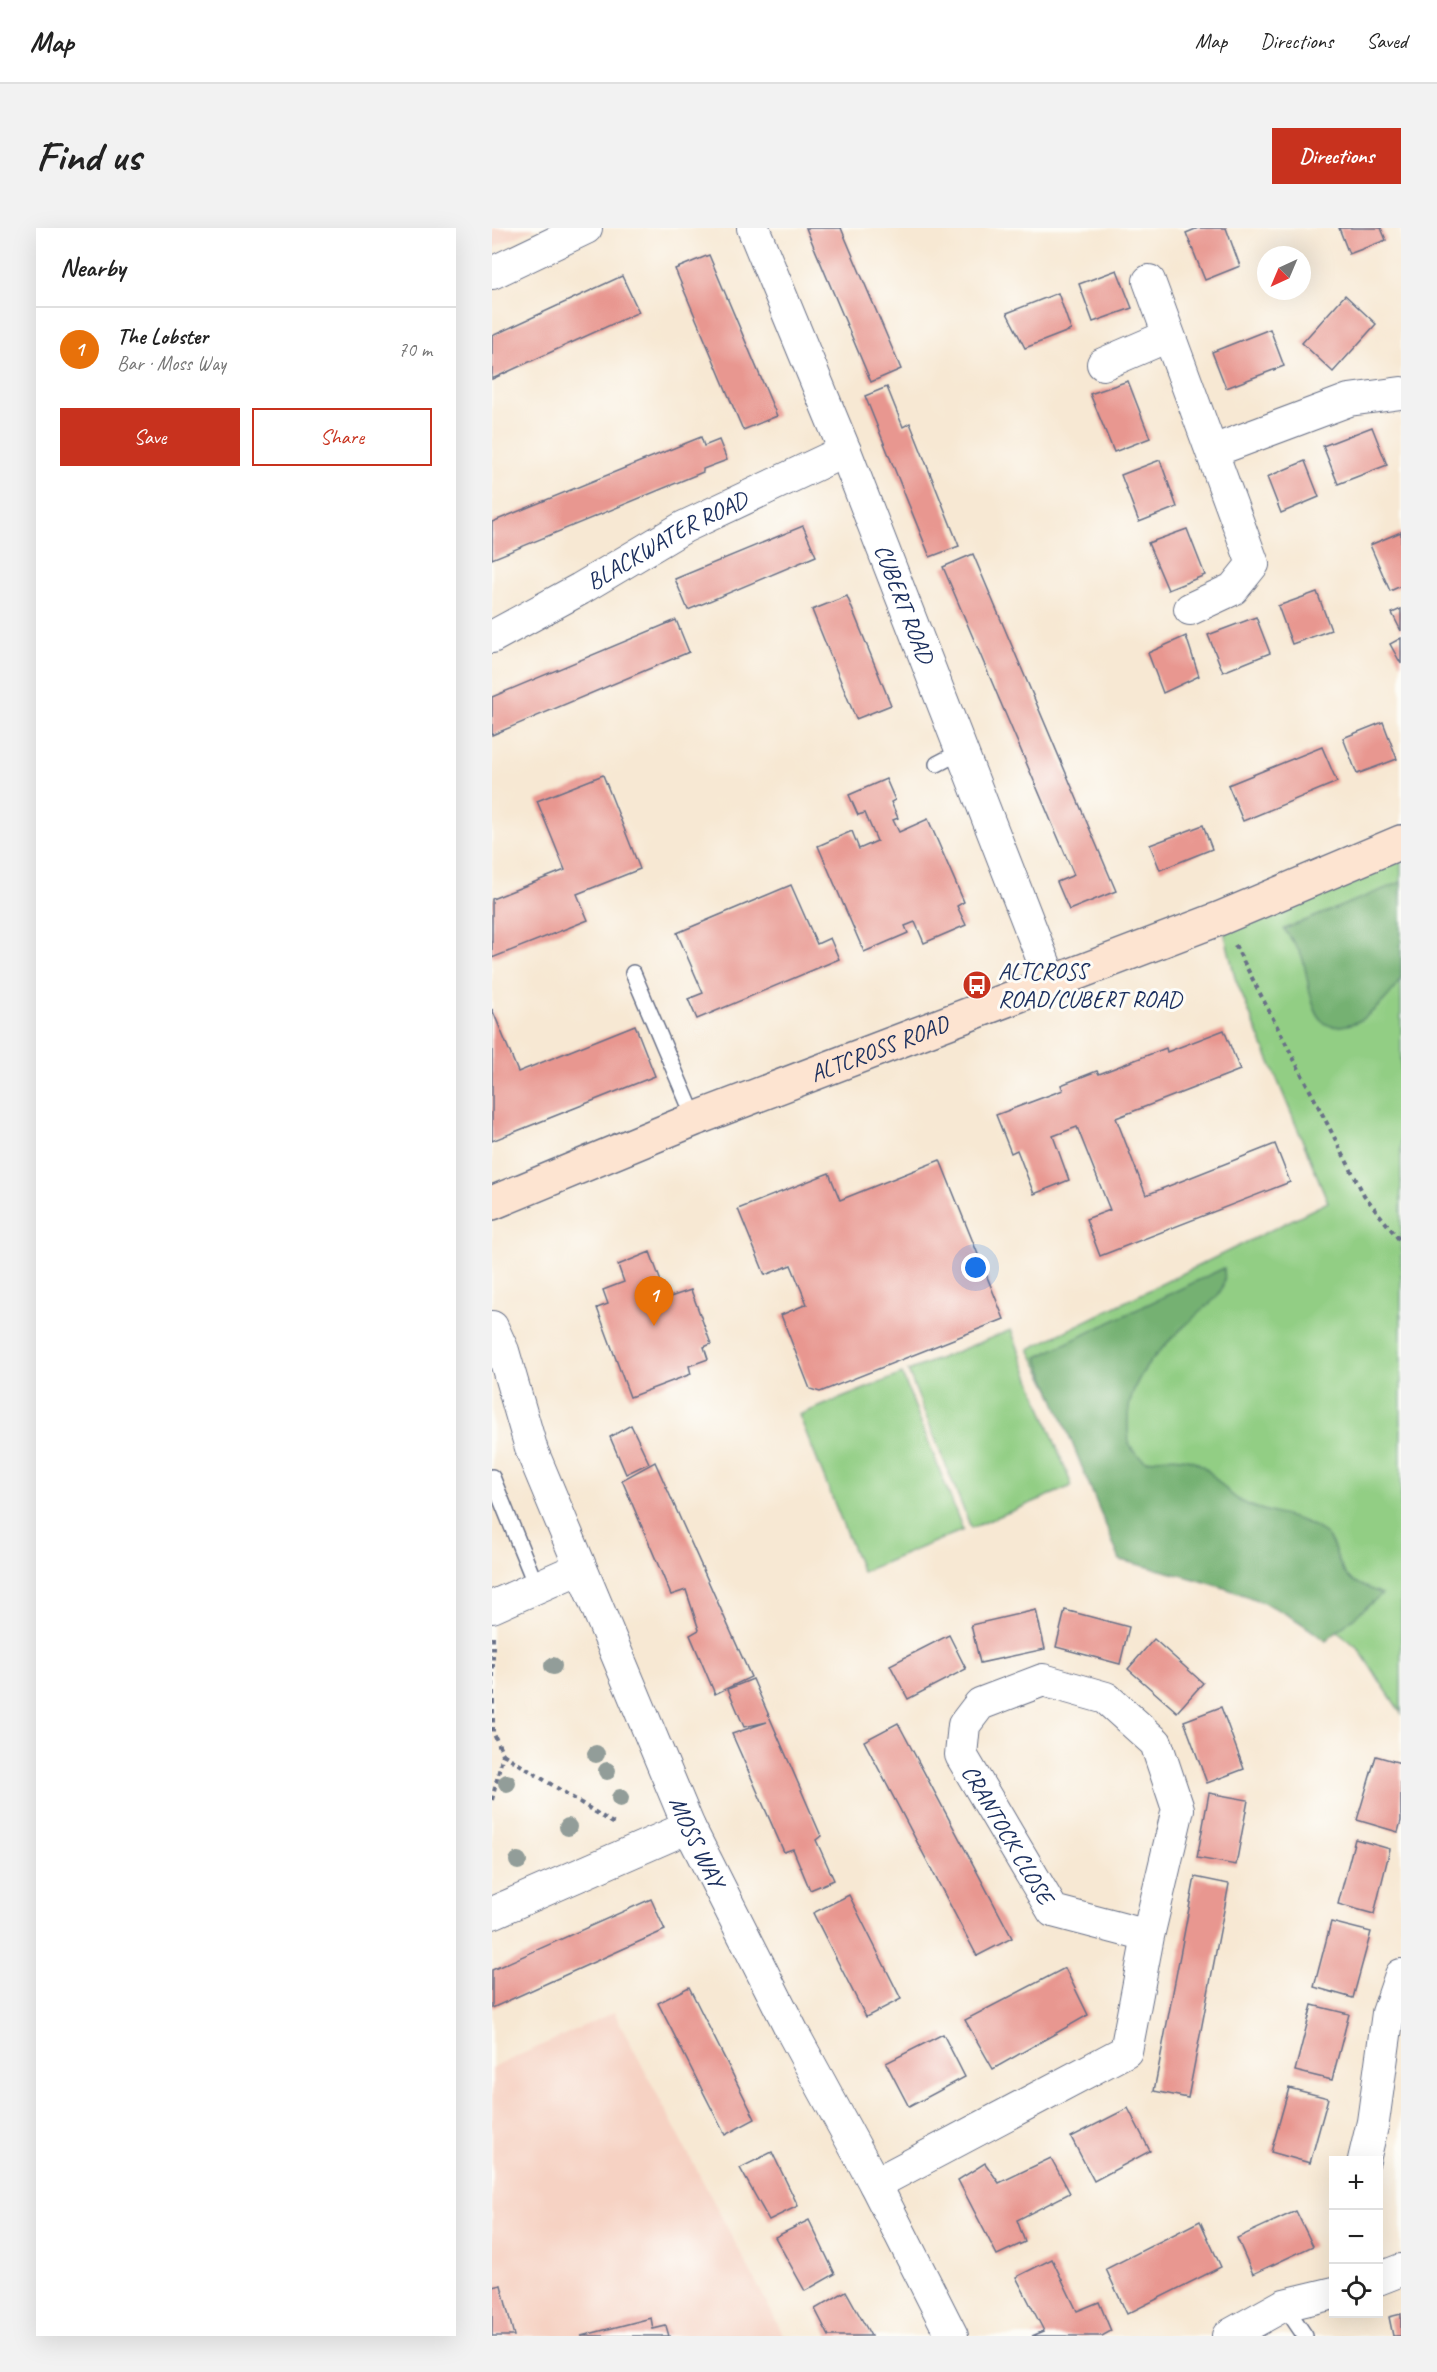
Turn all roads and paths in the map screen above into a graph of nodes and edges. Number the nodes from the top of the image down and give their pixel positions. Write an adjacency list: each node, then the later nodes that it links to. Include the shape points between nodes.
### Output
1 (586, 228): 3 (street)
2 (753, 228): 8 (street, CUBERT ROAD)
3 (492, 273)
4 (1149, 281): 5 (street)
5 (1168, 336): 6 (street); 9 (street)
6 (1103, 364)
7 (1401, 393): 9 (street, via 1349,400)
8 (845, 451): 11 (street, BLACKWATER ROAD, via 684,527); 15 (street, CUBERT ROAD, via 949,758)
9 (1213, 451): 10 (street, via 1253,564 1233,589)
10 (1190, 609)
11 (492, 637)
12 (1401, 842): 13 (street, ALTCROSS ROAD)
13 (1221, 918): 15 (street, ALTCROSS ROAD); 18 (path, via 1364,1196)
14 (633, 973): 16 (lane)
15 (1051, 981): 16 (street, ALTCROSS ROAD)
16 (695, 1119): 17 (street, ALTCROSS ROAD)
17 (492, 1203)
18 (1401, 1242)
19 (492, 1327): 21 (street, MOSS WAY, via 503,1350 532,1451)
20 (492, 1477): 22 (lane)
21 (580, 1568): 22 (street); 27 (street, MOSS WAY)
22 (537, 1588): 23 (street)
23 (492, 1607): 24 (path)
24 (492, 1732): 25 (path)
25 (503, 1754): 26 (path); 28 (path)
26 (492, 1800)
27 (689, 1827): 28 (street); 34 (street, MOSS WAY)
28 (647, 1845): 29 (street)
29 (492, 1913)
30 (1148, 1936): 30 (street, CRANTOCK CLOSE, via 1178,1809 1156,1743 1106,1698 1043,1680 980,1704 964,1725 961,1755 1053,1911); 34 (street, CRANTOCK CLOSE, via 1126,2051)
31 (1401, 1975): 32 (street, via 1388,2013)
32 (1388, 2104): 33 (street)
33 (1366, 2156)
34 (875, 2184): 39 (street, MOSS WAY)
35 (1401, 2270): 36 (street)
36 (1383, 2277)
37 (1329, 2294): 38 (street)
38 (1284, 2305): 40 (street); 41 (lane)
39 (952, 2336)
40 (1228, 2336)
41 (1305, 2336)

